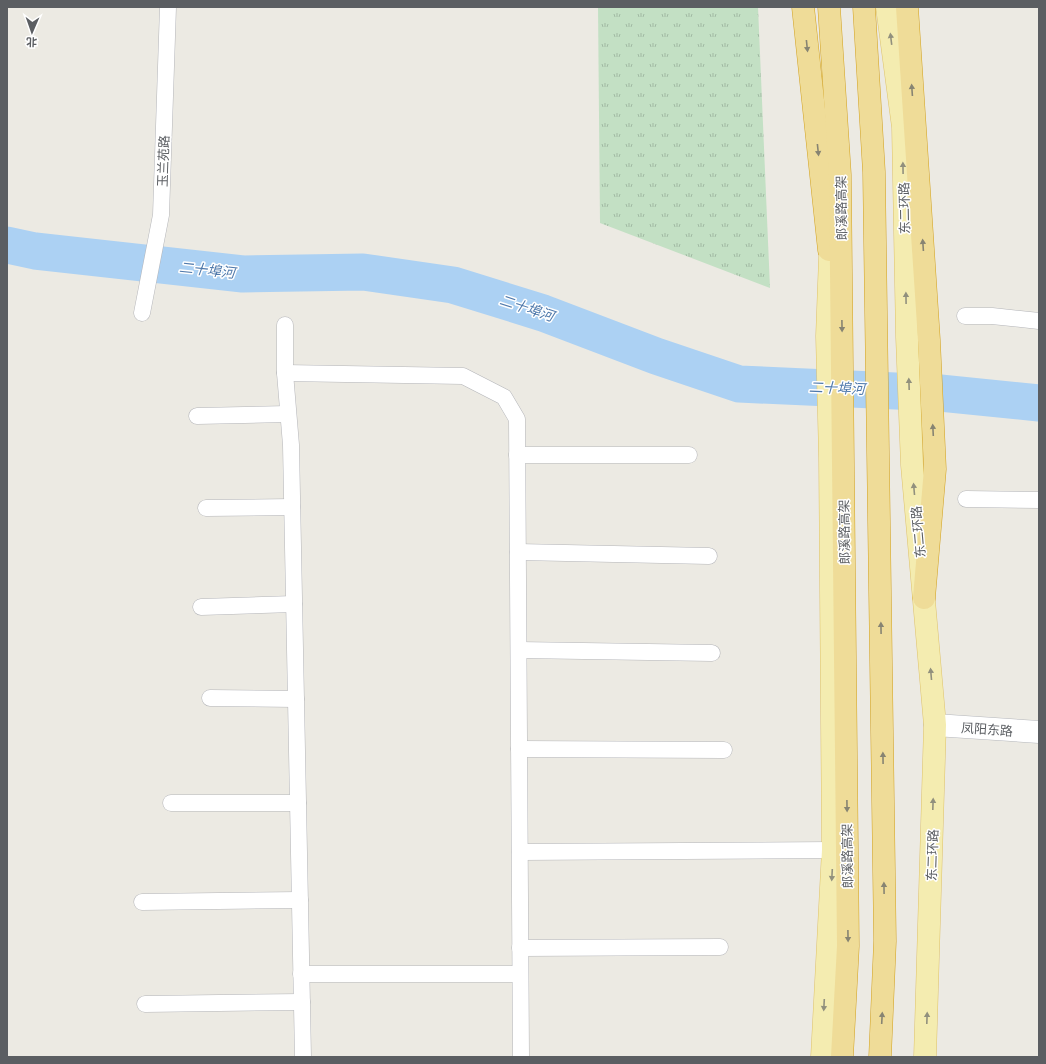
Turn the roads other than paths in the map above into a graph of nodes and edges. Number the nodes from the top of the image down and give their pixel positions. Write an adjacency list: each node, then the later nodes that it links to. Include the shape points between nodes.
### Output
1 (168, 7): 9 (street, 玉兰苑路, via 161,215)
2 (803, 7): 8 (highway, one-way to 8)
3 (821, 7): 8 (main road, via 835,109)
4 (829, 7): 50 (highway, 郎溪路高架, one-way to 50, via 840,175 848,946)
5 (864, 7): 51 (highway, one-way to 5, via 885,941 875,196)
6 (887, 7): 24 (main road, 东二环路, one-way to 6, via 912,465 903,127)
7 (907, 7): 24 (highway, one-way to 7, via 935,469)
8 (830, 259): 37 (main road, via 827,336)
9 (142, 313)
10 (965, 316): 11 (street)
11 (1039, 321)
12 (285, 325): 13 (street)
13 (285, 373): 14 (street); 16 (street, via 463,376 504,397 517,419)
14 (288, 414): 15 (street); 20 (street)
15 (197, 416)
16 (517, 455): 17 (street); 22 (street)
17 (689, 455)
18 (966, 499): 19 (street)
19 (1039, 500)
20 (292, 507): 21 (street); 25 (street)
21 (206, 508)
22 (518, 552): 23 (street); 27 (street)
23 (709, 556)
24 (924, 598): 31 (main road, 东二环路, one-way to 24)
25 (294, 604): 26 (street); 30 (street)
26 (201, 607)
27 (519, 650): 28 (street); 33 (street)
28 (712, 653)
29 (210, 698): 30 (street)
30 (296, 699): 36 (street)
31 (935, 725): 32 (main road, 凤阳东路); 52 (main road, 东二环路, one-way to 31)
32 (1039, 732)
33 (519, 748): 34 (street); 38 (street)
34 (724, 750)
35 (171, 803): 36 (street)
36 (298, 803): 39 (street)
37 (833, 850): 38 (street); 49 (main road, one-way to 49)
38 (520, 852): 42 (street)
39 (300, 900): 40 (street); 43 (street)
40 (142, 902)
41 (720, 947): 42 (street)
42 (520, 948): 44 (street)
43 (301, 974): 44 (street); 45 (street)
44 (520, 974): 48 (street)
45 (302, 1002): 46 (street); 47 (street)
46 (145, 1004)
47 (303, 1057)
48 (520, 1057)
49 (822, 1057)
50 (842, 1057)
51 (880, 1057)
52 (925, 1057)

